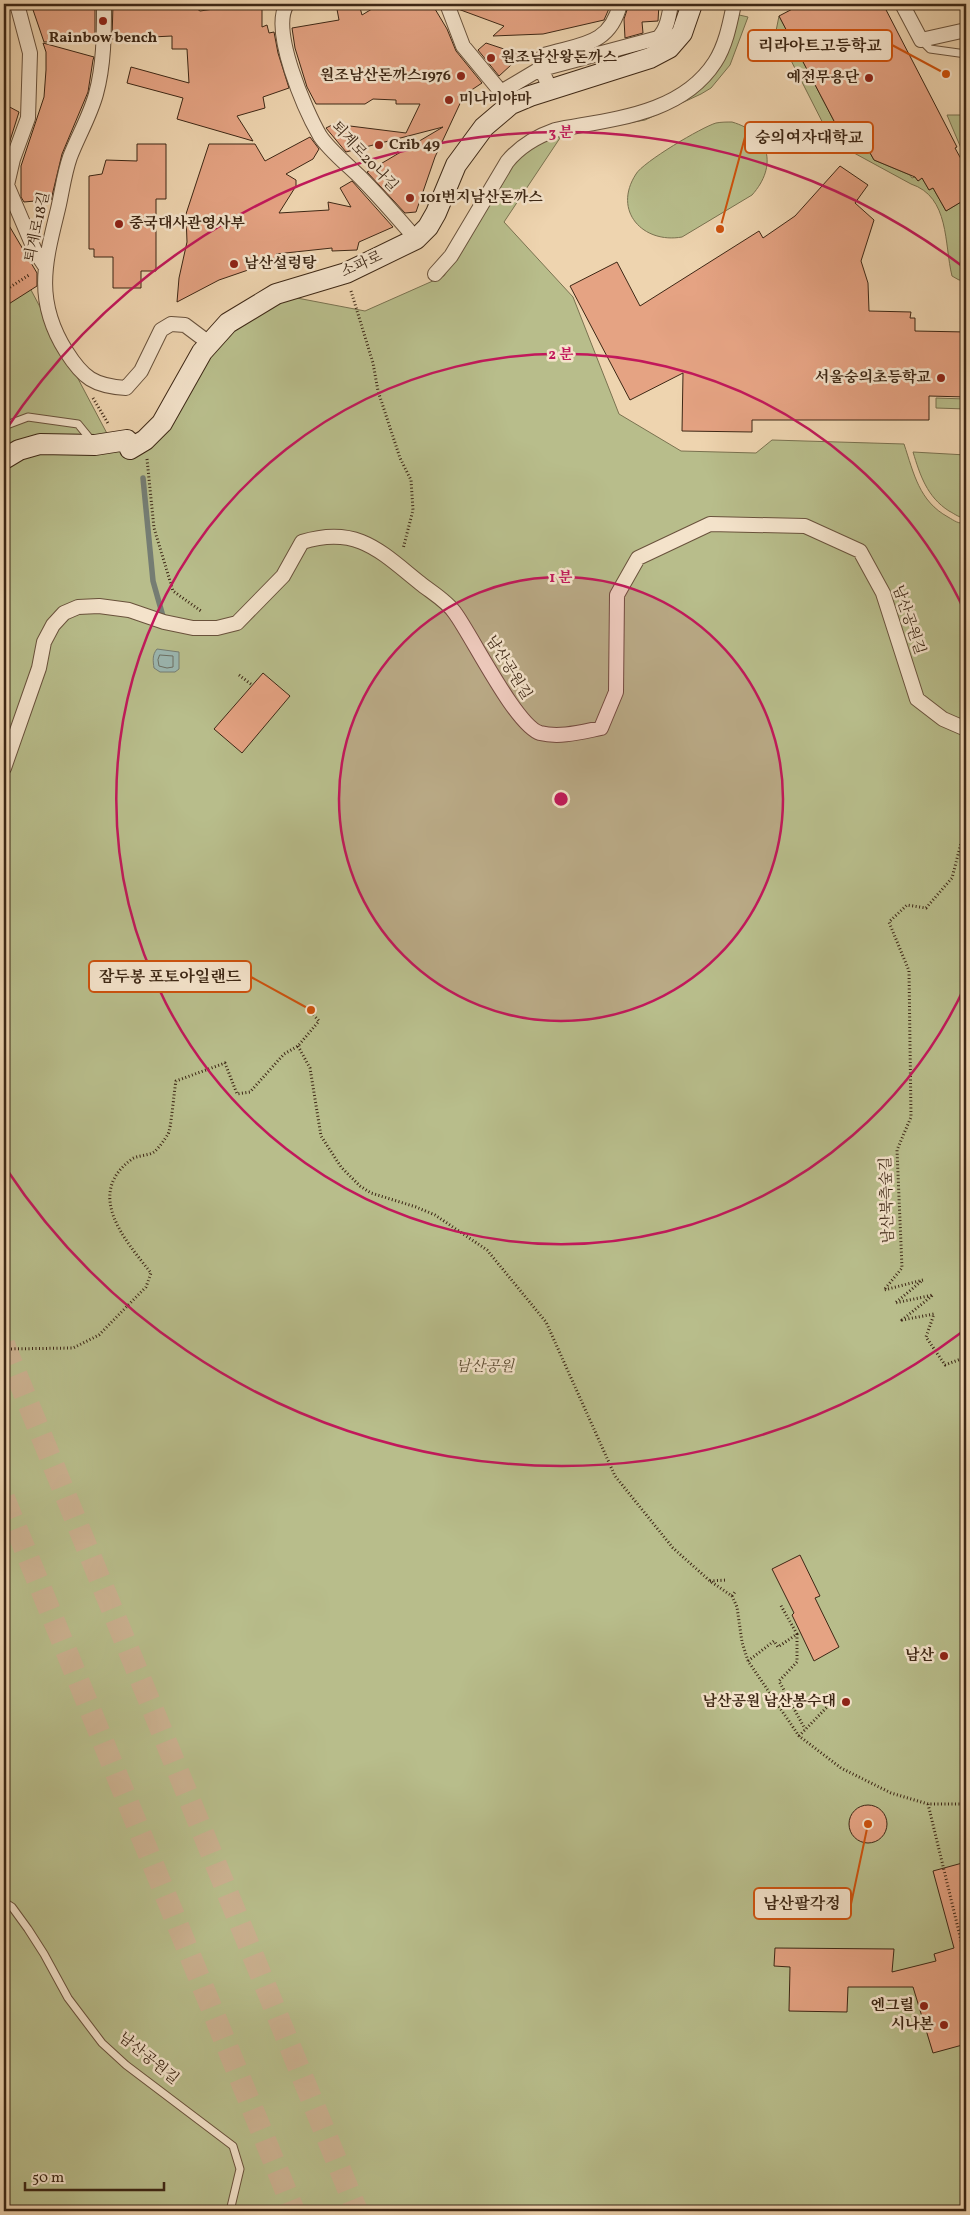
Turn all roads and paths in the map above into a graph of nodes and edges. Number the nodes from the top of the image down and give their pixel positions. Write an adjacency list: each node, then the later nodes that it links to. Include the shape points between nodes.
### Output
1 (17, 4): 15 (street, via 30,54 28,118)
2 (104, 4): 17 (street, 퇴계로18길, via 102,67 95,96 70,158)
3 (287, 4): 16 (street, 퇴계로20나길, via 282,12 286,55 298,90 321,138 376,193)
4 (447, 4): 14 (street, via 463,46)
5 (620, 4): 13 (street, via 608,31 595,40 544,55 540,65)
6 (671, 4): 14 (street, via 669,19 658,38 538,70)
7 (692, 4): 13 (street, 소파로, via 682,33 669,48 650,58)
8 (734, 4): 19 (street, via 716,61 685,94 646,110 555,130 517,150 451,256)
9 (902, 4): 11 (street)
10 (966, 30): 11 (street)
11 (920, 40): 12 (lane, via 930,50)
12 (966, 54)
13 (551, 89): 14 (street, 소파로)
14 (506, 98): 16 (street, 소파로, via 464,153 428,228)
15 (5, 185): 17 (street)
16 (416, 240): 18 (street, 소파로)
17 (44, 266): 20 (path); 22 (street, 퇴계로18길, via 45,297 58,338)
18 (346, 273): 21 (street, 소파로, via 276,294 228,323); 27 (path, via 373,362 378,391 400,458 412,480 413,510)
19 (435, 274)
20 (4, 291)
21 (209, 343): 22 (street, via 185,325 171,324 162,330 141,371 126,388 109,387); 24 (street, 소파로, via 162,423)
22 (88, 380): 24 (path, via 89,392 110,426)
23 (4, 426): 25 (lane, via 28,416 78,424)
24 (136, 440): 25 (street); 28 (path, via 154,528 173,591)
25 (95, 445): 26 (street, via 40,444)
26 (4, 459)
27 (399, 566): 31 (street, 남산공원길, via 454,610 516,713 539,732 570,735 600,728 616,692 616,596 638,558 710,524 805,526 860,551 884,593 917,699 943,719); 32 (street, 남산공원길, via 378,550 352,538 322,536 302,542 282,576 237,623 217,628 186,627 128,610 99,606 78,607 64,613 44,642 39,668)
28 (208, 614)
29 (239, 675): 30 (path)
30 (252, 685)
31 (966, 729)
32 (4, 768)
33 (966, 824): 37 (path, 남산북측숲길, via 952,878 926,908 906,905 889,922 910,971 911,1117 897,1150 902,1268 884,1290 923,1280 895,1303 933,1295 902,1320 934,1314 926,1337 945,1365)
34 (311, 1012): 35 (path, via 319,1021)
35 (298, 1046): 36 (path, via 284,1054 250,1092 237,1094 225,1063 176,1081 170,1132 154,1152 134,1158 110,1183 109,1203 120,1230 151,1274 146,1287 99,1335 73,1348); 39 (path, via 310,1068 321,1136 341,1167 371,1193 435,1215 487,1250 546,1322 615,1476 673,1548)
36 (4, 1349)
37 (966, 1357)
38 (727, 1580): 39 (path)
39 (710, 1581): 41 (path)
40 (735, 1592): 41 (path)
41 (732, 1596): 44 (path)
42 (780, 1604): 43 (path)
43 (797, 1634): 44 (path, via 778,1647 774,1642); 46 (path, via 797,1662 779,1681)
44 (748, 1661): 47 (path)
45 (829, 1705): 46 (path)
46 (805, 1729): 47 (path)
47 (799, 1736): 48 (path, via 841,1768 891,1793)
48 (928, 1804): 49 (path); 51 (path)
49 (966, 1804)
50 (4, 1902): 52 (lane, 남산공원길, via 12,1907 28,1929 68,1998 102,2043 233,2146 240,2169)
51 (966, 1962)
52 (230, 2211)

